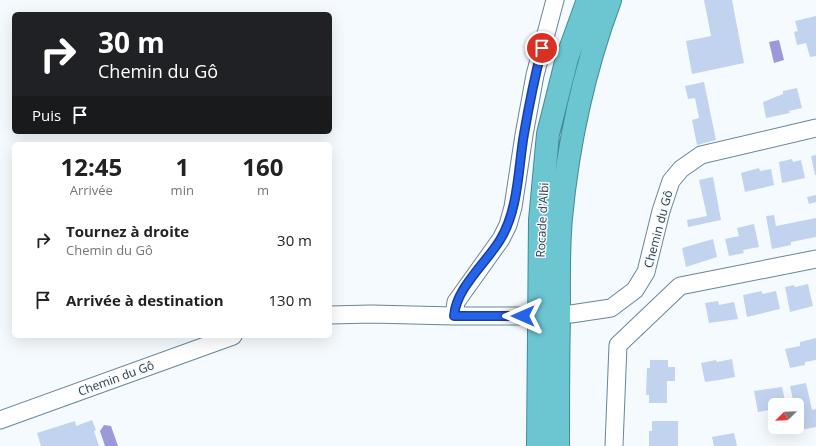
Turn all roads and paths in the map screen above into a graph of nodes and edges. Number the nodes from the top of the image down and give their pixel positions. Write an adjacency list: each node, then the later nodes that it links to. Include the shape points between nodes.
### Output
1 (555, 0): 8 (street, via 535,75 508,225 456,302)
2 (588, 0): 12 (highway, Rocade d'Albi, via 567,58 548,134 540,220)
3 (610, 0): 13 (highway, Rocade d'Albi, via 588,68 575,125 561,219)
4 (816, 128): 6 (street, Chemin du Gô, via 701,155 680,170 671,181 646,272 635,290 611,308)
5 (816, 258): 14 (street, via 680,286 674,291 618,345)
6 (571, 314)
7 (332, 315): 8 (street)
8 (454, 316): 9 (street)
9 (523, 316)
10 (226, 338): 11 (street, Chemin du Gô)
11 (0, 420)
12 (538, 446)
13 (558, 446)
14 (614, 446)

